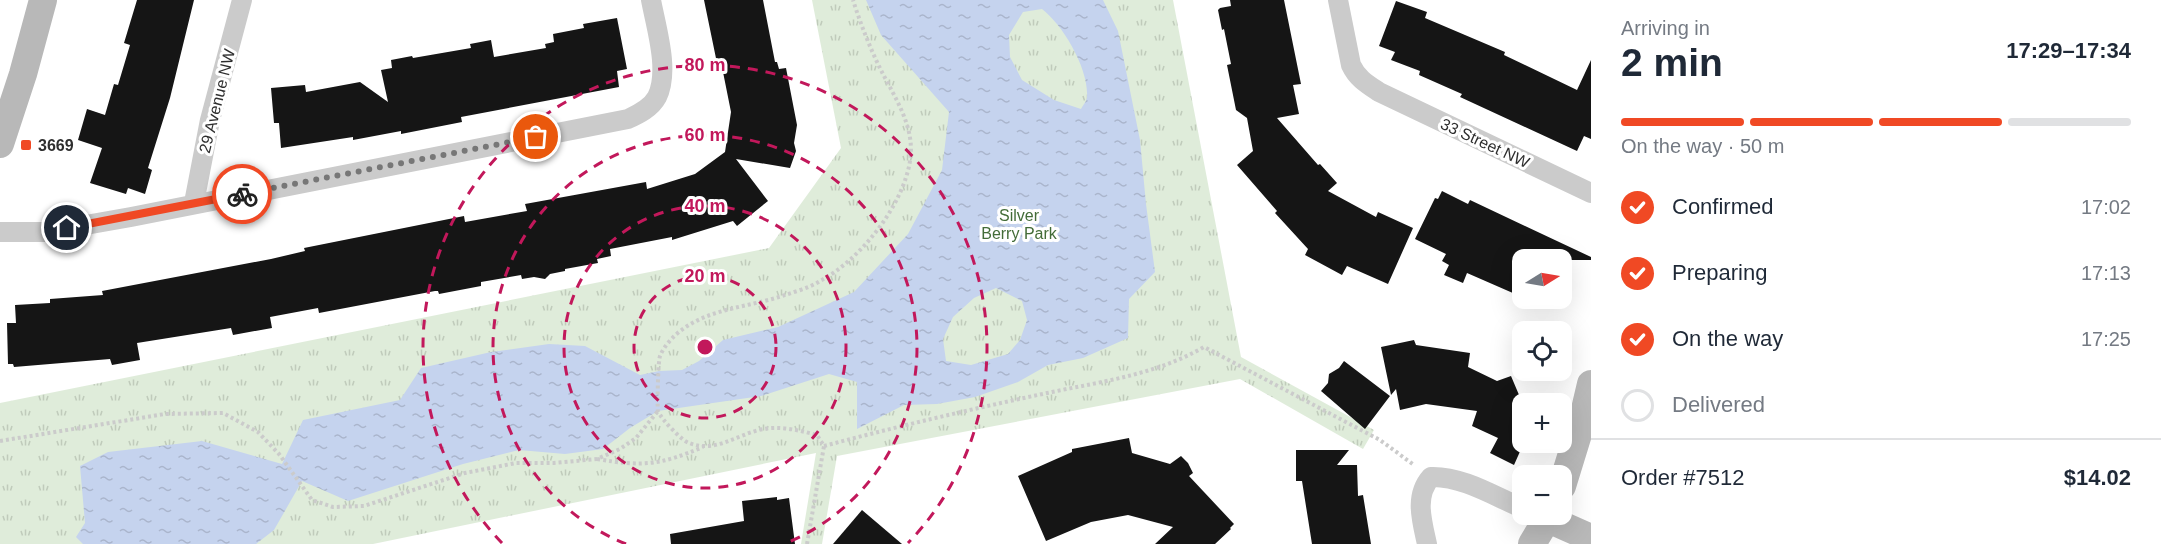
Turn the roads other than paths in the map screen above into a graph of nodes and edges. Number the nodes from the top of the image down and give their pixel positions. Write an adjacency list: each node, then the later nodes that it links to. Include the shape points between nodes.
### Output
1 (43, 0): 5 (street)
2 (242, 0): 7 (street, 29 Avenue NW, via 210,120)
3 (651, 0): 7 (street, via 663,72 657,97 649,107 628,119)
4 (1338, 0): 6 (street, 33 Street NW, via 1351,64 1362,81)
5 (0, 144)
6 (1591, 193)
7 (194, 203): 8 (street, via 46,232)
8 (0, 232)
9 (1591, 384): 10 (street)
10 (1568, 465)
11 (1512, 503): 15 (street, via 1458,481 1431,477 1420,497)
12 (1536, 525): 16 (street)
13 (1563, 525): 14 (street)
14 (1591, 538)
15 (1427, 544)
16 (1532, 544)

